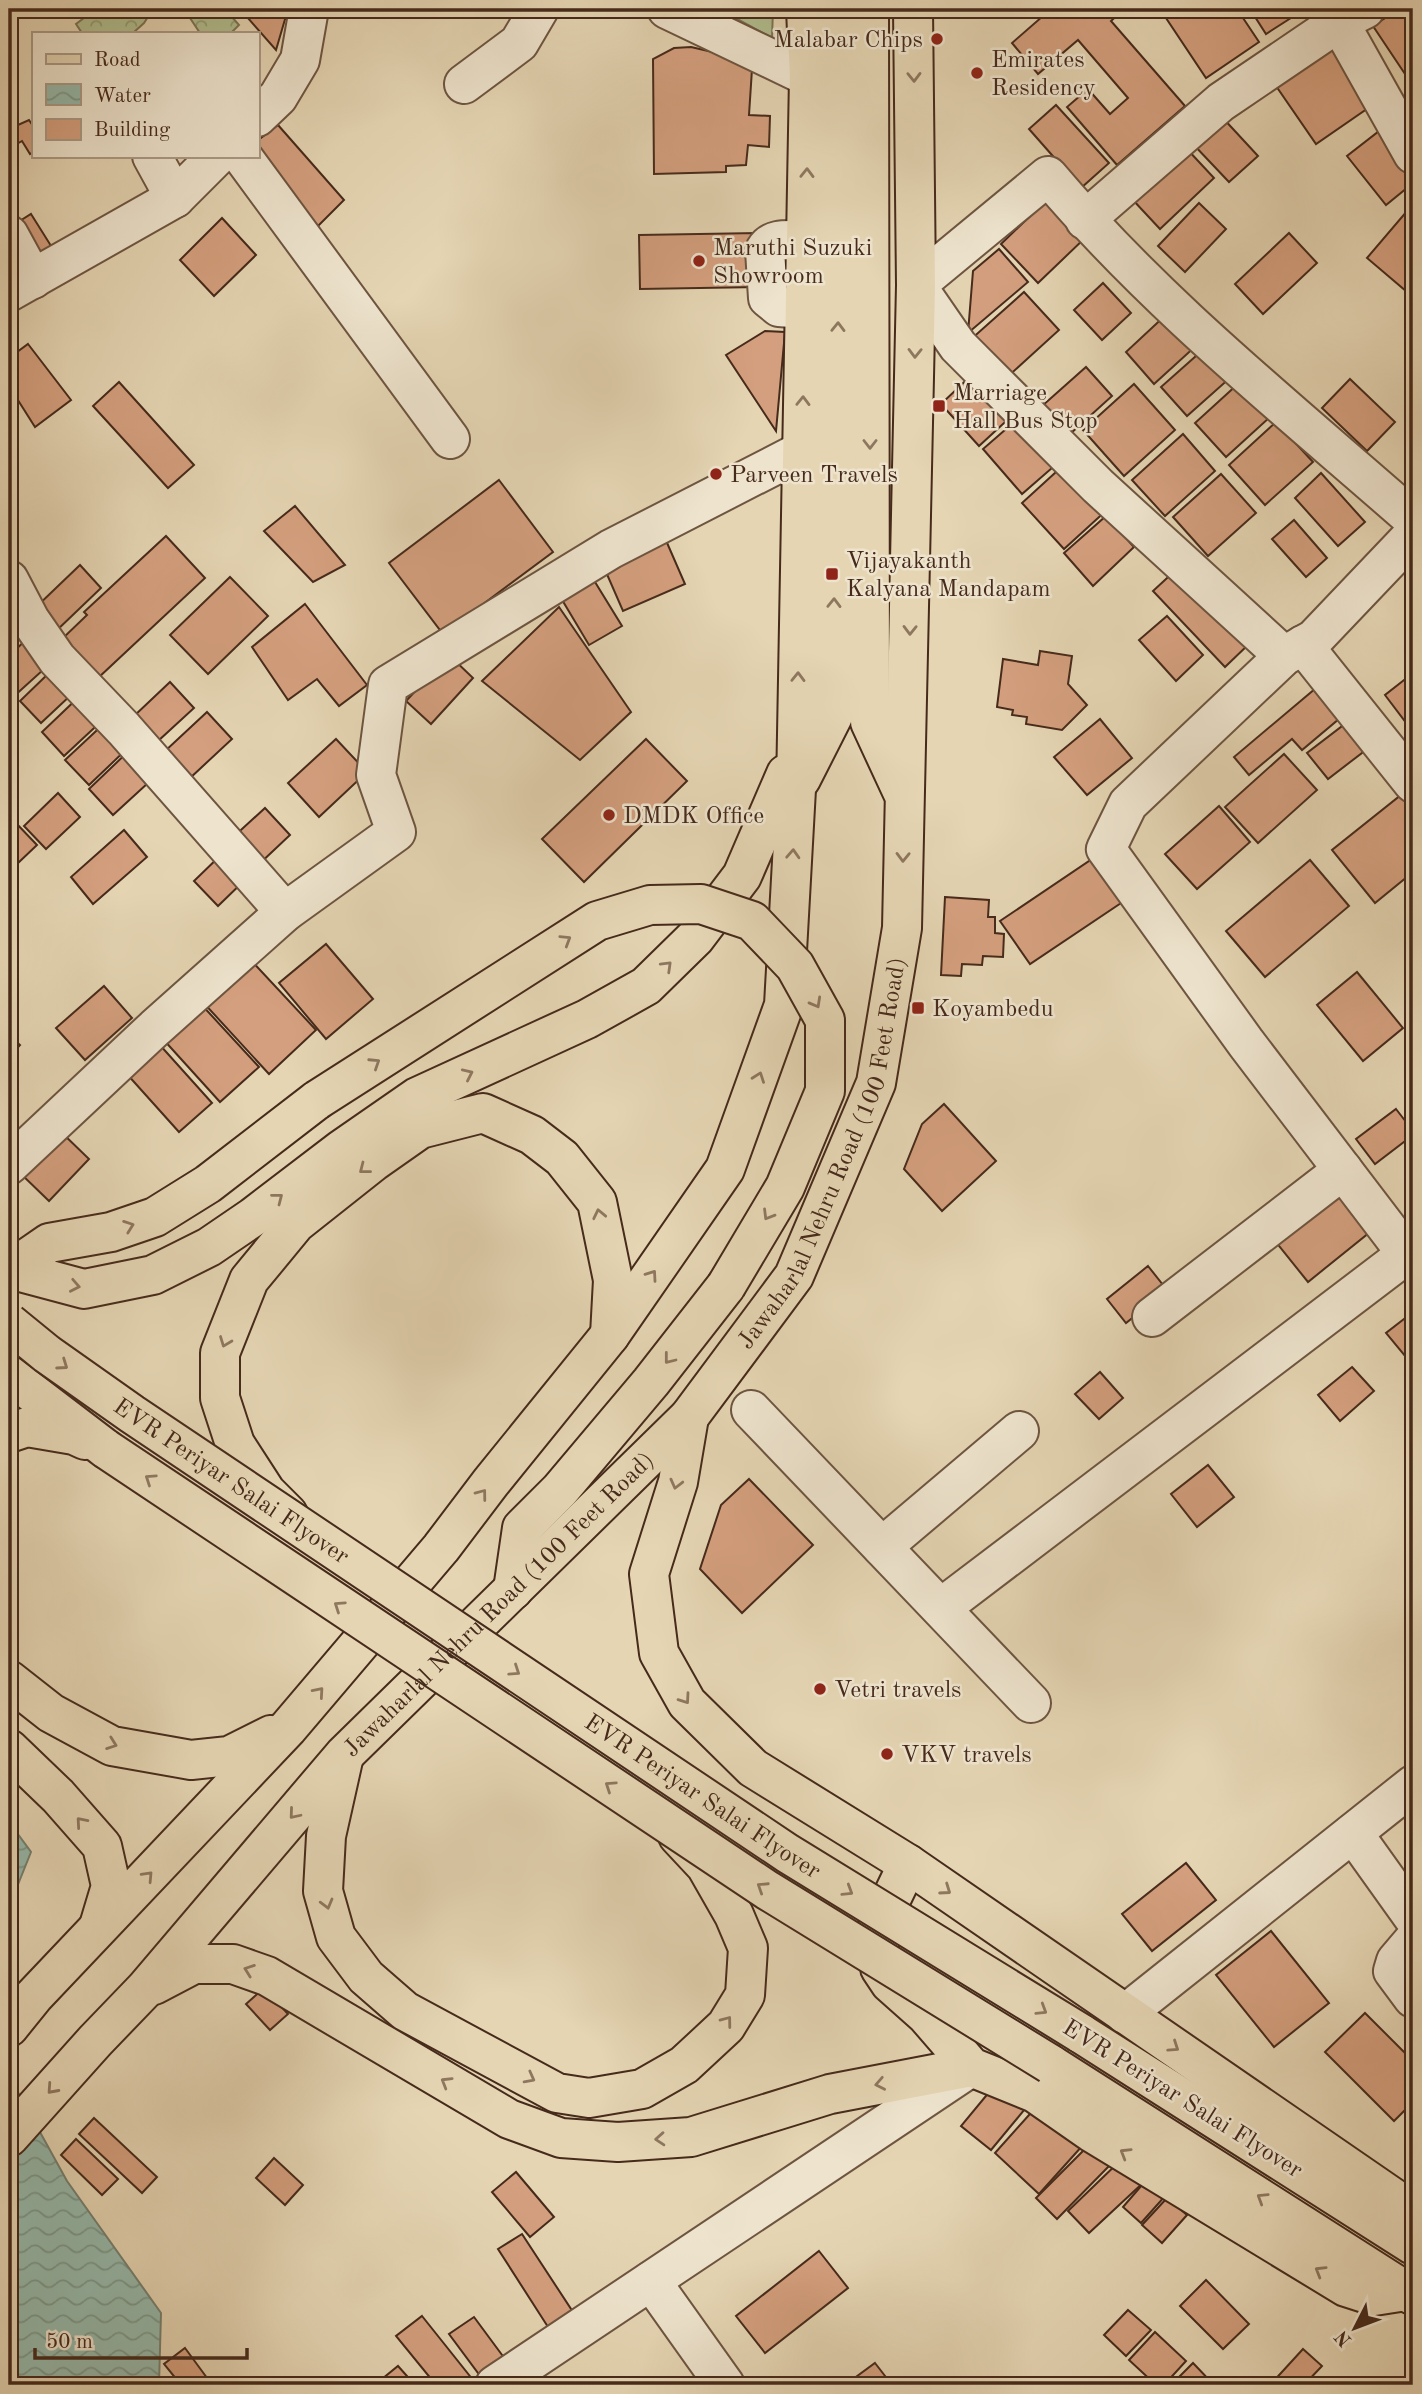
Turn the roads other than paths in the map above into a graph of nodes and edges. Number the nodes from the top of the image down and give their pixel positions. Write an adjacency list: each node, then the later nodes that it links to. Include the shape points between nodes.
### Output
1 (309, 9): 11 (street, via 300,60 278,97)
2 (539, 9): 10 (street, via 519,43)
3 (667, 9): 9 (street)
4 (806, 9): 9 (main road)
5 (838, 9): 29 (main road, one-way to 5, via 833,716)
6 (869, 9): 30 (main road, one-way to 30, via 870,722)
7 (913, 9): 20 (main road, Jawaharlal Nehru Road (100 Feet Road), one-way to 20)
8 (1352, 15): 12 (street); 17 (street, via 1221,102)
9 (809, 77): 22 (main road, one-way to 9)
10 (464, 84)
11 (259, 115)
12 (1413, 154)
13 (153, 158): 16 (street)
14 (215, 158): 16 (street)
15 (243, 158): 21 (street)
16 (175, 198): 19 (street)
17 (1086, 220): 20 (street, via 1048,176); 23 (street, via 1173,309)
18 (9, 235): 19 (street)
19 (21, 285)
20 (916, 285): 26 (street, via 958,346 1098,486); 30 (main road, Jawaharlal Nehru Road (100 Feet Road), one-way to 30)
21 (450, 439)
22 (802, 452): 27 (main road, one-way to 22); 31 (street, via 611,549 388,685 376,775 396,832)
23 (1413, 519)
24 (1413, 535): 26 (street, via 1314,639)
25 (9, 580): 31 (street, via 57,659)
26 (1294, 651): 28 (street); 33 (street, via 1128,804 1106,849)
27 (797, 745): 29 (main road); 35 (main road, one-way to 27, via 84,1289 153,1275 209,1247 417,1097 587,1019 646,986 695,938 742,876)
28 (1413, 783)
29 (796, 789): 38 (main road, one-way to 29, via 725,1169 784,1005)
30 (904, 795): 41 (main road, Jawaharlal Nehru Road (100 Feet Road), one-way to 41, via 902,928 876,1083 794,1276)
31 (285, 912): 32 (street)
32 (9, 1165)
33 (1343, 1170): 34 (street); 36 (street)
34 (1410, 1258): 48 (street)
35 (10, 1270): 47 (main road, one-way to 47, bridge, via 49,1243 111,1232 155,1217 208,1184 317,1100 597,921 650,905 701,904 751,921 795,966 825,1020 825,1091 785,1187 726,1286 560,1490 522,1528)
36 (1152, 1317)
37 (9, 1323): 45 (main road, EVR Periyar Salai Flyover, one-way to 45, bridge, via 132,1414)
38 (610, 1335): 45 (main road, one-way to 45, bridge, via 613,1280 597,1202 562,1158 532,1135 482,1113 420,1129 296,1223 249,1280 220,1353 219,1398 235,1444 266,1492); 51 (main road, one-way to 38, via 441,1548)
39 (9, 1375): 44 (main road, EVR Periyar Salai Flyover)
40 (751, 1410): 46 (street)
41 (689, 1417): 47 (main road, Jawaharlal Nehru Road (100 Feet Road)); 57 (main road, one-way to 57, via 678,1482 649,1574 659,1653 687,1703 752,1768)
42 (1019, 1431): 46 (street)
43 (9, 1433): 44 (main road, via 27,1427 74,1435)
44 (106, 1449): 55 (main road, EVR Periyar Salai Flyover, one-way to 44, bridge)
45 (299, 1525): 68 (main road, EVR Periyar Salai Flyover, one-way to 68, bridge, via 787,1853)
46 (882, 1547): 48 (street)
47 (513, 1590): 53 (main road, Jawaharlal Nehru Road (100 Feet Road))
48 (941, 1608): 50 (street)
49 (9, 1680): 51 (main road, one-way to 51, via 51,1713 112,1746 191,1759 229,1756)
50 (1031, 1703)
51 (288, 1727): 60 (main road, one-way to 51)
52 (9, 1749): 60 (main road, one-way to 52, via 111,1886 102,1846)
53 (344, 1755): 55 (main road, one-way to 55, bridge, via 326,1836 323,1891 336,1937 366,1977 405,2011 557,2093 589,2098 642,2089 684,2065 726,2026 745,1995 748,1948 734,1914 706,1866); 62 (main road, Jawaharlal Nehru Road (100 Feet Road), one-way to 62)
54 (1413, 1785): 56 (street)
55 (667, 1824): 70 (main road, EVR Periyar Salai Flyover, one-way to 55, bridge)
56 (1353, 1833): 58 (street); 64 (street)
57 (908, 1864): 64 (main road, one-way to 64); 66 (main road, via 878,1926 880,1968)
58 (1402, 1876): 59 (street)
59 (1413, 1917)
60 (98, 1928): 65 (main road)
61 (1413, 1941): 63 (street, via 1393,1971)
62 (145, 1989): 66 (main road, one-way to 62, via 830,2094 691,2137 618,2142 561,2138 509,2119 267,1976 233,1964 194,1964); 67 (main road, Jawaharlal Nehru Road (100 Feet Road), one-way to 67)
63 (1413, 1998)
64 (1125, 2014): 68 (main road, one-way to 68, via 1402,2204)
65 (9, 2027)
66 (971, 2067): 69 (street); 70 (main road, one-way to 66, via 1374,2296 1346,2287 1035,2094)
67 (9, 2137)
68 (1404, 2230)
69 (651, 2281): 71 (street); 72 (street)
70 (1410, 2293)
71 (495, 2385)
72 (725, 2385)

